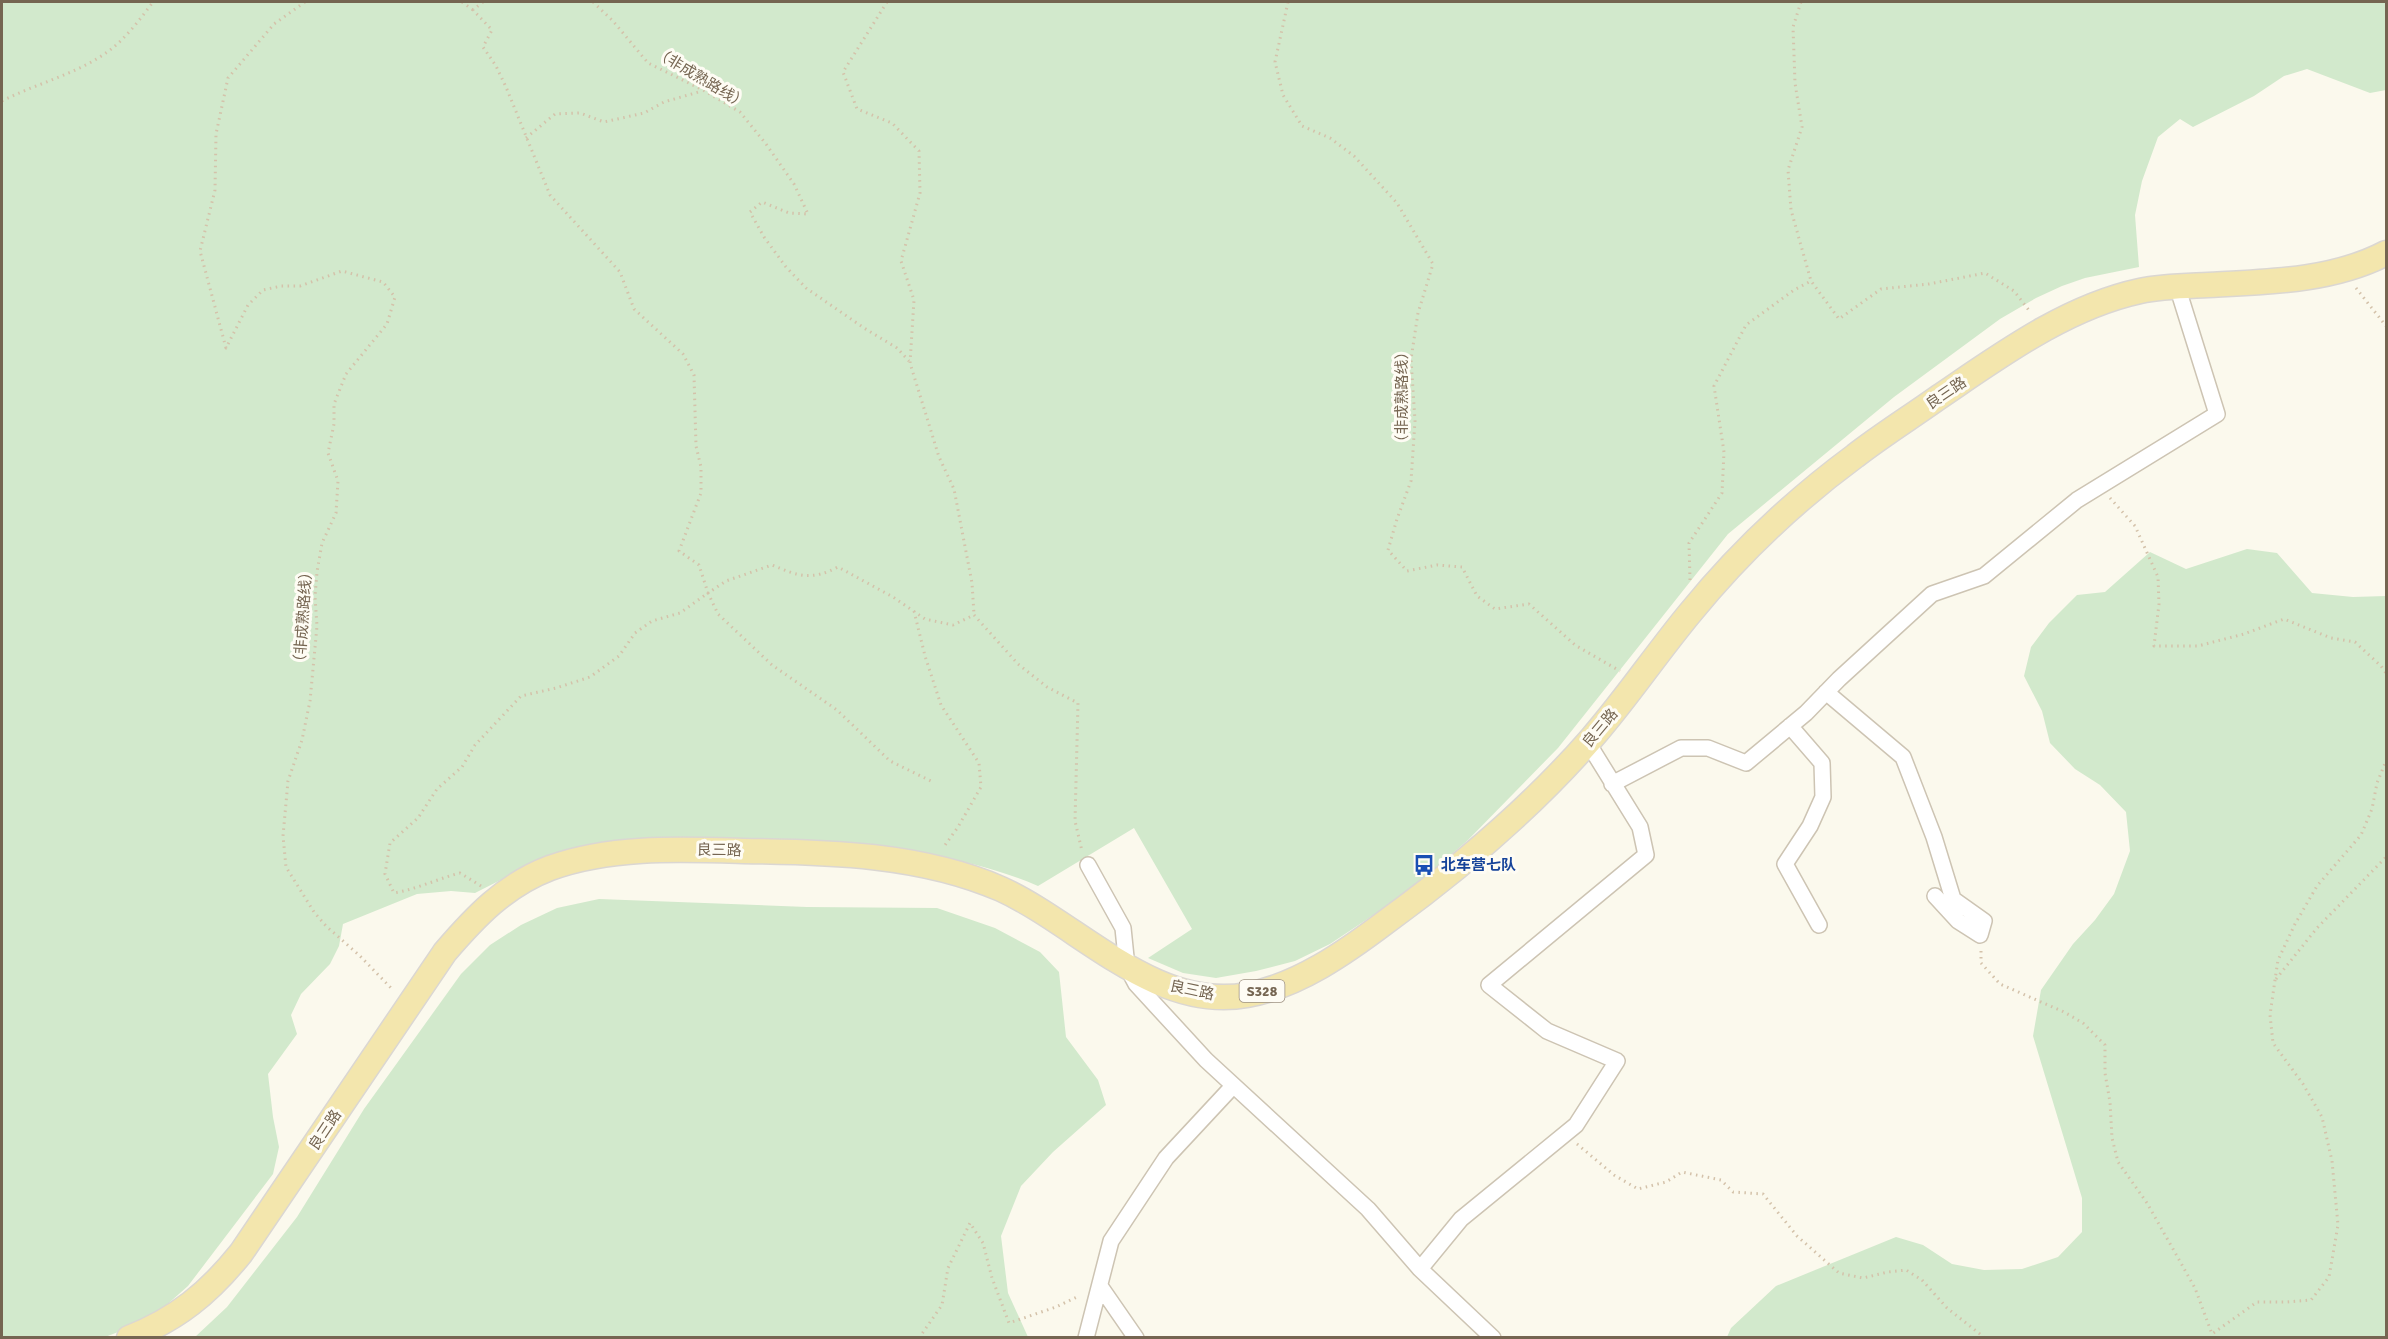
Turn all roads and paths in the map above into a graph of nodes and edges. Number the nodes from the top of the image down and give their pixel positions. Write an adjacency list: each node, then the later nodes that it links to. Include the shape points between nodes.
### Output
1 (153, 2): 11 (path, via 111,49)
2 (305, 2): 42 (path, （非成熟路线）, via 274,24 228,78 216,134 216,190 200,251 226,348 248,305 263,290 300,286 342,272 383,282 395,297 387,324 346,374 334,404 328,453 339,481 336,513 322,543 317,572 310,701 288,782 284,836 286,867 314,912)
3 (462, 2): 9 (path)
4 (483, 2): 9 (path)
5 (593, 2): 10 (path, （非成熟路线）, via 648,63)
6 (887, 2): 19 (path, （非成熟路线）, via 843,72 857,108 892,123 919,151 920,193 901,261 914,300)
7 (1288, 2): 26 (path, （非成熟路线）, via 1275,62 1283,95 1302,126 1330,138 1354,156 1396,203 1433,264 1418,313 1411,359 1415,421 1411,481 1388,550 1407,571 1437,565 1462,567 1477,597 1495,609 1529,604 1575,645)
8 (1801, 2): 15 (path, via 1793,27 1795,83 1802,127 1788,170 1791,210)
9 (473, 10): 12 (path, via 492,30 483,47 496,66)
10 (703, 90): 12 (path, via 644,113 604,122 580,113 555,114); 19 (path, （非成熟路线）, via 740,112 766,144 808,214 789,213 762,202 750,212 786,267 822,300 897,348)
11 (2, 101)
12 (526, 138): 21 (path, via 550,195 620,272 634,309 682,354 694,375 701,493 679,551 699,565)
13 (2386, 253): 14 (main road, 良三路 / S328)
14 (2341, 270): 16 (main road, 良三路 / S328, via 2273,282); 17 (path)
15 (1811, 281): 18 (path, via 1839,319 1881,289 1985,273 2014,291); 23 (path, via 1746,325 1714,386 1724,453 1722,493 1689,543)
16 (2177, 286): 18 (main road, 良三路 / S328, via 2140,291 2099,304); 20 (street, via 2217,414)
17 (2386, 326)
18 (2045, 330): 23 (main road, 良三路 / S328, via 2003,354 1858,453 1774,523)
19 (910, 363): 24 (path, （非成熟路线）, via 939,457 954,489 972,583)
20 (2099, 486): 25 (path, via 2135,526 2158,576 2154,646 2198,646 2284,618 2331,639 2355,642); 27 (street, via 1984,576 1932,594)
21 (708, 593): 22 (path, via 726,581 772,565 798,576 838,567); 31 (path, via 718,614 772,665 837,710 890,761); 37 (path, via 680,614 652,621 635,633 619,656 590,677 521,696 475,745 462,767 437,789 418,818 390,843 385,874 394,893 460,873)
22 (914, 611): 24 (path, via 925,619 953,625); 35 (path, via 941,705 979,763 981,788)
23 (1691, 611): 26 (main road, 良三路 / S328)
24 (974, 615): 34 (path, via 1018,664 1047,687 1078,703 1075,821)
25 (2386, 673)
26 (1636, 682): 29 (main road, 良三路 / S328)
27 (1826, 692): 28 (street); 39 (street, via 1903,757 1953,899 1984,921)
28 (1790, 726): 32 (street, via 1746,763 1708,748 1681,748); 38 (street, via 1822,763 1823,797 1785,864)
29 (1588, 743): 32 (street); 40 (main road, 良三路 / S328, via 1521,812 1438,884 1357,944 1281,986 1243,996 1213,996 1161,983)
30 (2386, 760): 41 (path, via 2361,835 2317,886 2278,960)
31 (931, 782)
32 (1612, 783): 44 (street, via 1640,827 1646,855 1489,985 1547,1031 1617,1061 1576,1125)
33 (2386, 857): 41 (path, via 2317,928)
34 (1088, 865): 40 (street, via 1123,928)
35 (929, 866): 37 (main road, 良三路 / S328, via 825,852 663,849 604,856 552,868); 40 (main road, 良三路 / S328, via 1000,889)
36 (1935, 896): 39 (street, via 1958,921)
37 (498, 897): 42 (main road, 良三路 / S328, via 444,952)
38 (1819, 925)
39 (1980, 935): 47 (path, via 1981,963 2000,984 2083,1023 2105,1045 2112,1138 2118,1162 2185,1268)
40 (1127, 967): 43 (street, via 1158,1010)
41 (2275, 980): 47 (path, via 2270,1015 2273,1043 2322,1117 2332,1161 2338,1225 2333,1256 2329,1277 2311,1300 2257,1302)
42 (409, 1006): 48 (main road, 良三路 / S328, via 218,1282 169,1318)
43 (1233, 1086): 45 (street, via 1368,1209); 46 (street, via 1166,1158 1111,1241)
44 (1566, 1133): 45 (street, via 1461,1219); 53 (path, via 1594,1160 1638,1189 1666,1182 1682,1172 1721,1180 1733,1192 1762,1194 1797,1236 1839,1273 1863,1278 1906,1270)
45 (1420, 1269): 52 (street)
46 (1100, 1286): 49 (path, via 1056,1308 1009,1323 983,1243 970,1223 948,1268 942,1305); 50 (street); 51 (street)
47 (2211, 1336)
48 (129, 1338)
49 (919, 1338)
50 (1086, 1338)
51 (1137, 1338)
52 (1493, 1338)
53 (1985, 1338)

